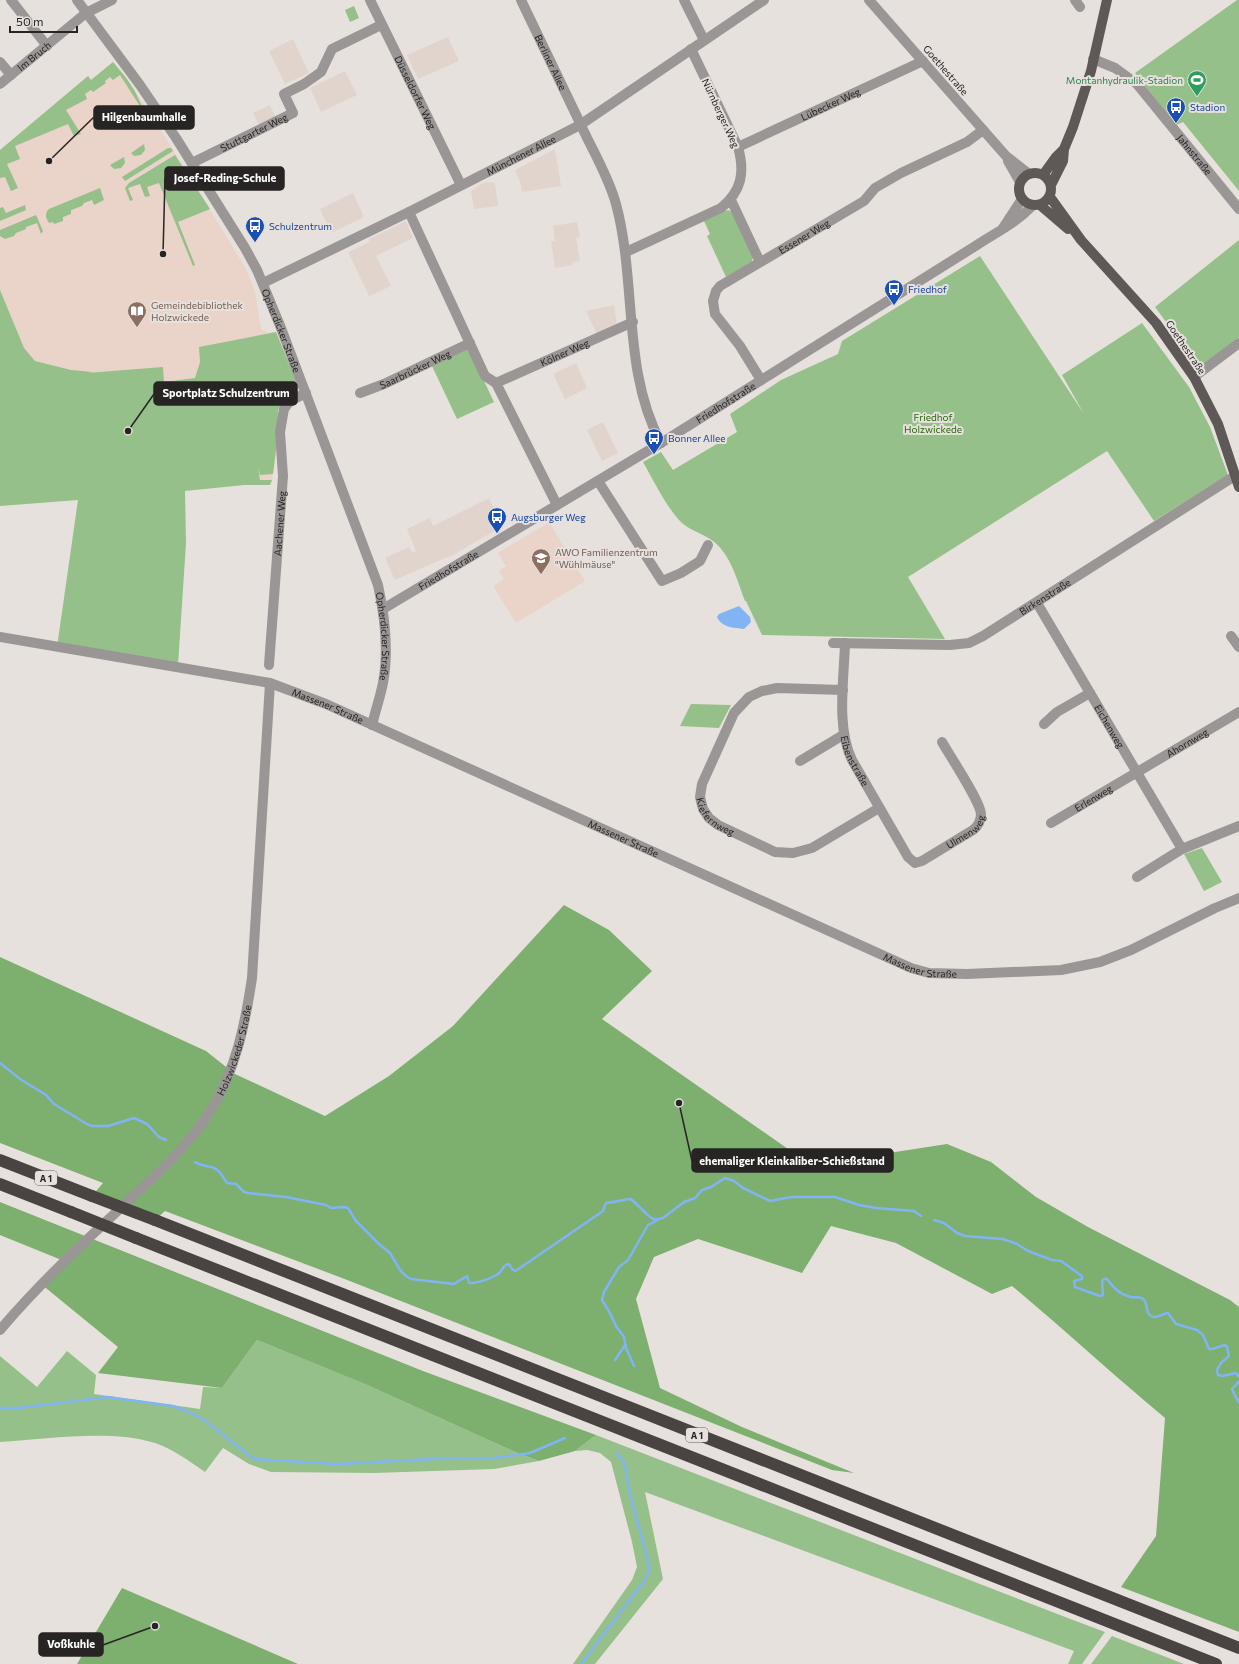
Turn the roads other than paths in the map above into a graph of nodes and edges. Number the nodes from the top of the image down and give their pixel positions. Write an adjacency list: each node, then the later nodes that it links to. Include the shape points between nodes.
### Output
1 (11, 0): 13 (street)
2 (77, 0): 10 (street, Opherdicker Straße)
3 (112, 0): 10 (street, Im Bruch)
4 (370, 0): 11 (street, Düsseldorfer Weg)
5 (521, 0): 20 (street, Berliner Allee)
6 (684, 0): 12 (street)
7 (764, 0): 12 (street, Münchener Allee)
8 (869, 0): 16 (street, Goethestraße)
9 (1107, 0): 15 (main road)
10 (86, 13): 13 (street, Im Bruch); 25 (street, Opherdicker Straße, via 140,85)
11 (382, 25): 25 (street, Stuttgarter Weg, via 332,49 321,72 284,94 293,113); 29 (street, Düsseldorfer Weg)
12 (704, 40): 14 (street, Münchener Allee)
13 (47, 46): 18 (street, Im Bruch)
14 (691, 49): 20 (street, Münchener Allee); 22 (street, Nürnberger Weg)
15 (1093, 60): 23 (main road); 35 (street, Jahnstraße, via 1114,68 1137,84)
16 (923, 61): 21 (street, Goethestraße); 22 (street, Lübecker Weg)
17 (0, 62): 18 (street)
18 (11, 75): 19 (street, Im Bruch)
19 (0, 84)
20 (580, 125): 29 (street, Münchener Allee); 39 (street, via 609,183)
21 (983, 130): 24 (street, Goethestraße); 40 (street, Essener Weg, via 966,142 875,188 864,201)
22 (738, 147): 33 (street, Nürnberger Weg, via 742,171 738,188)
23 (1064, 149): 27 (main road); 30 (main road, via 1063,161)
24 (1006, 156): 26 (street, Goethestraße); 28 (street, Goethestraße)
25 (192, 163): 41 (street, Opherdicker Straße, via 245,248)
26 (1029, 174): 27 (main road); 28 (main road)
27 (1044, 175): 30 (main road)
28 (1020, 182): 32 (main road, Goethestraße, via 1018,188)
29 (461, 185): 36 (street, Münchener Allee)
30 (1051, 185): 31 (main road)
31 (1050, 197): 34 (main road); 38 (main road, Goethestraße)
32 (1022, 199): 34 (main road, Goethestraße); 37 (street, Friedhofstraße)
33 (731, 200): 39 (street, via 721,208); 40 (street)
34 (1036, 205): 37 (street, Friedhofstraße, via 1013,224); 38 (main road, Goethestraße)
35 (1239, 209)
36 (409, 212): 41 (street, Münchener Allee); 43 (street)
37 (1003, 228): 46 (street, Friedhofstraße)
38 (1081, 240): 45 (main road, Goethestraße, via 1156,323)
39 (626, 252): 42 (street)
40 (760, 262): 46 (street, Essener Weg, via 720,286 712,305 718,319 740,346)
41 (263, 283): 48 (street, Opherdicker Straße)
42 (632, 322): 47 (street, Kölner Weg); 50 (street, via 640,390 653,429)
43 (470, 343): 47 (street, via 485,376); 49 (street, Saarbrücker Weg)
44 (1239, 343): 45 (street)
45 (1194, 377): 52 (main road, Goethestraße, via 1218,424)
46 (761, 380): 50 (street, Friedhofstraße)
47 (496, 383): 53 (street)
48 (306, 393): 56 (street, Opherdicker Straße, via 378,585); 62 (street, Aachener Weg, via 290,401 284,409 280,432 283,476)
49 (360, 393)
50 (661, 443): 51 (street, Friedhofstraße)
51 (598, 481): 53 (street, Friedhofstraße); 54 (street, via 662,581 700,561)
52 (1238, 482): 55 (street, Birkenstraße, via 1226,481)
53 (557, 505): 56 (street, Friedhofstraße)
54 (708, 545)
55 (1037, 603): 60 (street, Birkenstraße, via 983,636 963,644); 65 (street, Eichenweg)
56 (383, 609): 68 (street, Opherdicker Straße, via 386,650 383,683)
57 (1231, 636): 61 (street)
58 (0, 637): 63 (street, Massener Straße)
59 (833, 643): 60 (street, Birkenstraße)
60 (845, 643): 64 (street, Eibenstraße)
61 (1239, 647)
62 (269, 665)
63 (270, 683): 68 (street, Massener Straße); 82 (street, Holzwickeder Straße, via 252,978 238,1052 211,1110 174,1157 41,1284)
64 (843, 690): 69 (street, Eibenstraße); 73 (street, Kiefernweg, via 777,688 749,697 734,713 704,778 700,791 702,804 706,814 718,826 767,849 787,854 812,848)
65 (1090, 693): 67 (street, via 1057,712); 72 (street, Eichenweg)
66 (1239, 712): 72 (street, Ahornweg)
67 (1044, 724)
68 (372, 725): 79 (street, Massener Straße, via 911,968 929,973 1061,970 1100,962 1131,950)
69 (843, 735): 71 (street); 73 (street, Eibenstraße, via 852,760)
70 (942, 742): 77 (street, Ulmenweg, via 980,808 980,820 973,830)
71 (800, 761)
72 (1136, 773): 74 (street, Erlenweg); 76 (street, Eichenweg)
73 (879, 808): 77 (street, Eibenstraße, via 908,857)
74 (1051, 823)
75 (1239, 826): 76 (street)
76 (1182, 849): 78 (street)
77 (915, 863)
78 (1137, 877)
79 (1239, 898)
80 (0, 1160): 83 (highway, A 1, bridge)
81 (0, 1184): 84 (highway, A 1, bridge)
82 (0, 1330)
83 (1239, 1648)
84 (1216, 1664)

